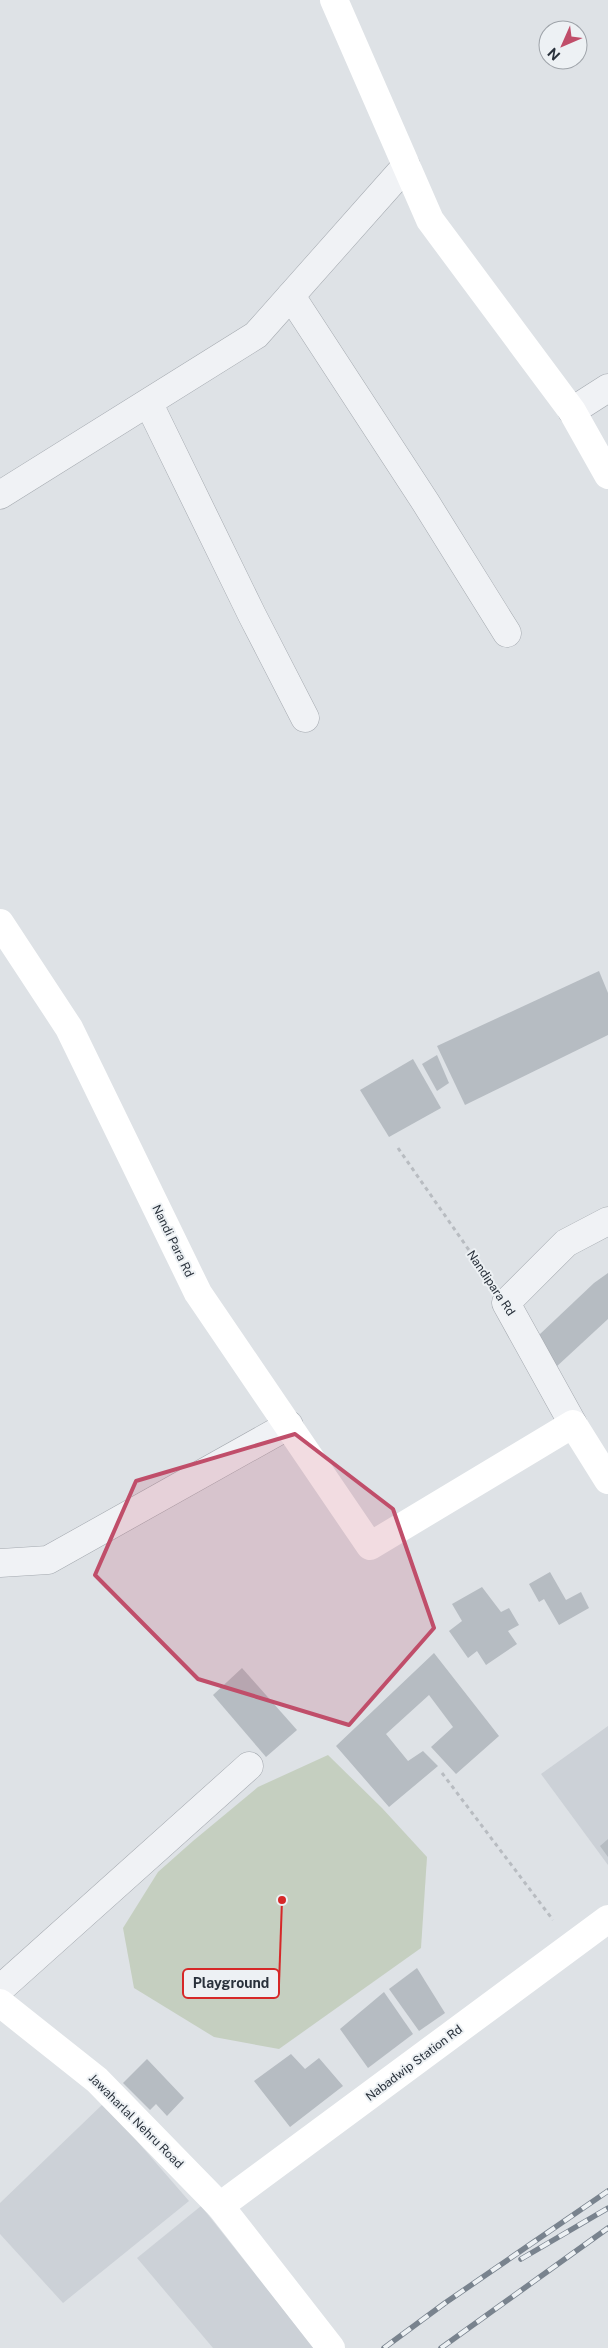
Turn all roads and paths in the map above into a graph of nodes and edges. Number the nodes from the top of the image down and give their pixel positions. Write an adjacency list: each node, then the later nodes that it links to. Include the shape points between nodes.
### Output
1 (334, 0): 2 (street)
2 (406, 166): 3 (street); 6 (street, via 430,220)
3 (291, 296): 5 (street, via 256,335); 9 (street)
4 (608, 388): 6 (street)
5 (149, 404): 8 (street); 10 (street)
6 (572, 411): 7 (street)
7 (608, 475)
8 (0, 495)
9 (507, 633)
10 (305, 718)
11 (0, 923): 16 (street, Nandi Para Rd, via 69,1028 198,1293)
12 (398, 1148): 14 (path, Nandipara Rd)
13 (608, 1221): 14 (street, via 566,1243)
14 (506, 1303): 15 (street, Nandipara Rd)
15 (573, 1424): 16 (street, Nandi Para Rd, via 370,1546); 17 (street, Nandipara Rd)
16 (288, 1425): 18 (street, via 48,1560)
17 (608, 1480)
18 (0, 1564)
19 (250, 1766): 23 (street)
20 (442, 1773): 22 (path)
21 (608, 1919): 25 (street, Nabadwip Station Rd)
22 (558, 1927)
23 (0, 1989)
24 (0, 2003): 25 (street, Jawaharlal Nehru Road, via 97,2080)
25 (220, 2206): 26 (street, Jawaharlal Nehru Road)
26 (331, 2348)

